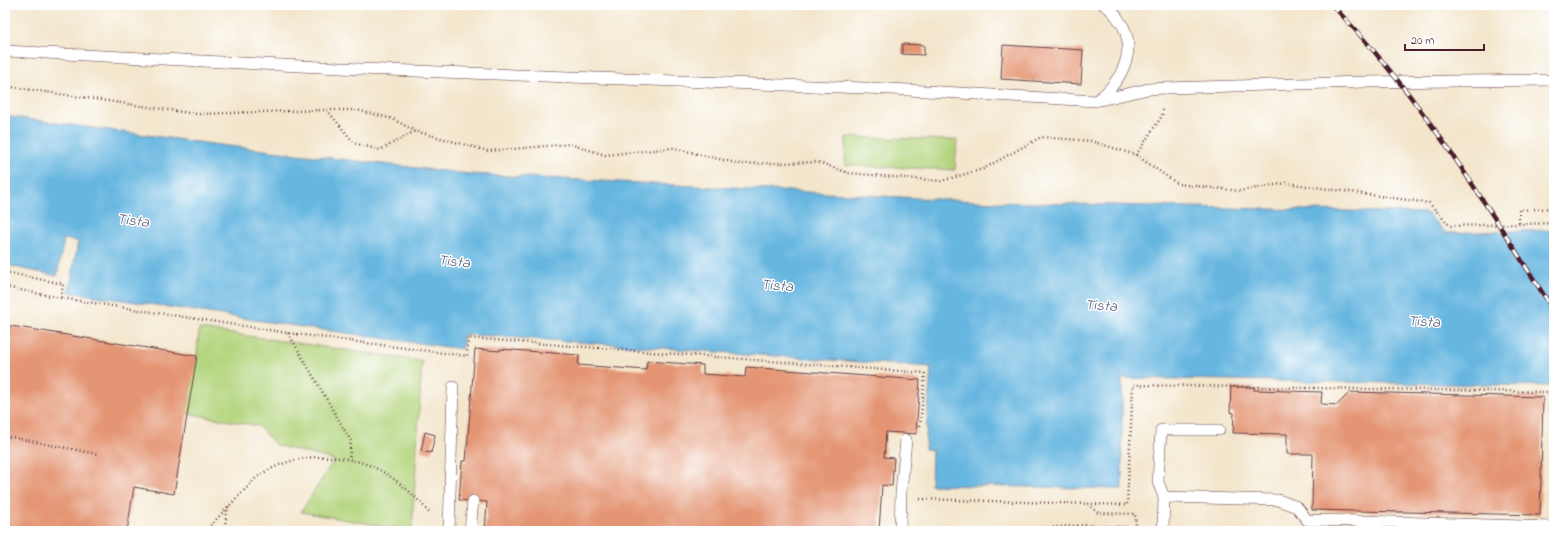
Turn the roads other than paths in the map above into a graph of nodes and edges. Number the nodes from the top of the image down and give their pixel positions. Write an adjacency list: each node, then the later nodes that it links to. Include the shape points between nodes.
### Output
1 (1104, 5): 4 (lane, via 1110,8 1122,24 1129,44 1124,68 1116,83)
2 (5, 50): 4 (lane, via 353,68 891,89)
3 (1554, 80): 4 (lane, via 1148,88)
4 (1096, 101)
5 (453, 387): 13 (lane)
6 (1219, 430): 8 (lane, via 1161,430 1158,482)
7 (906, 440): 15 (lane)
8 (1164, 497): 10 (lane, via 1278,500 1297,507 1307,520); 12 (lane)
9 (473, 501): 14 (lane)
10 (1364, 526): 11 (lane)
11 (1554, 526)
12 (1163, 530)
13 (449, 531)
14 (470, 531)
15 (900, 531)

